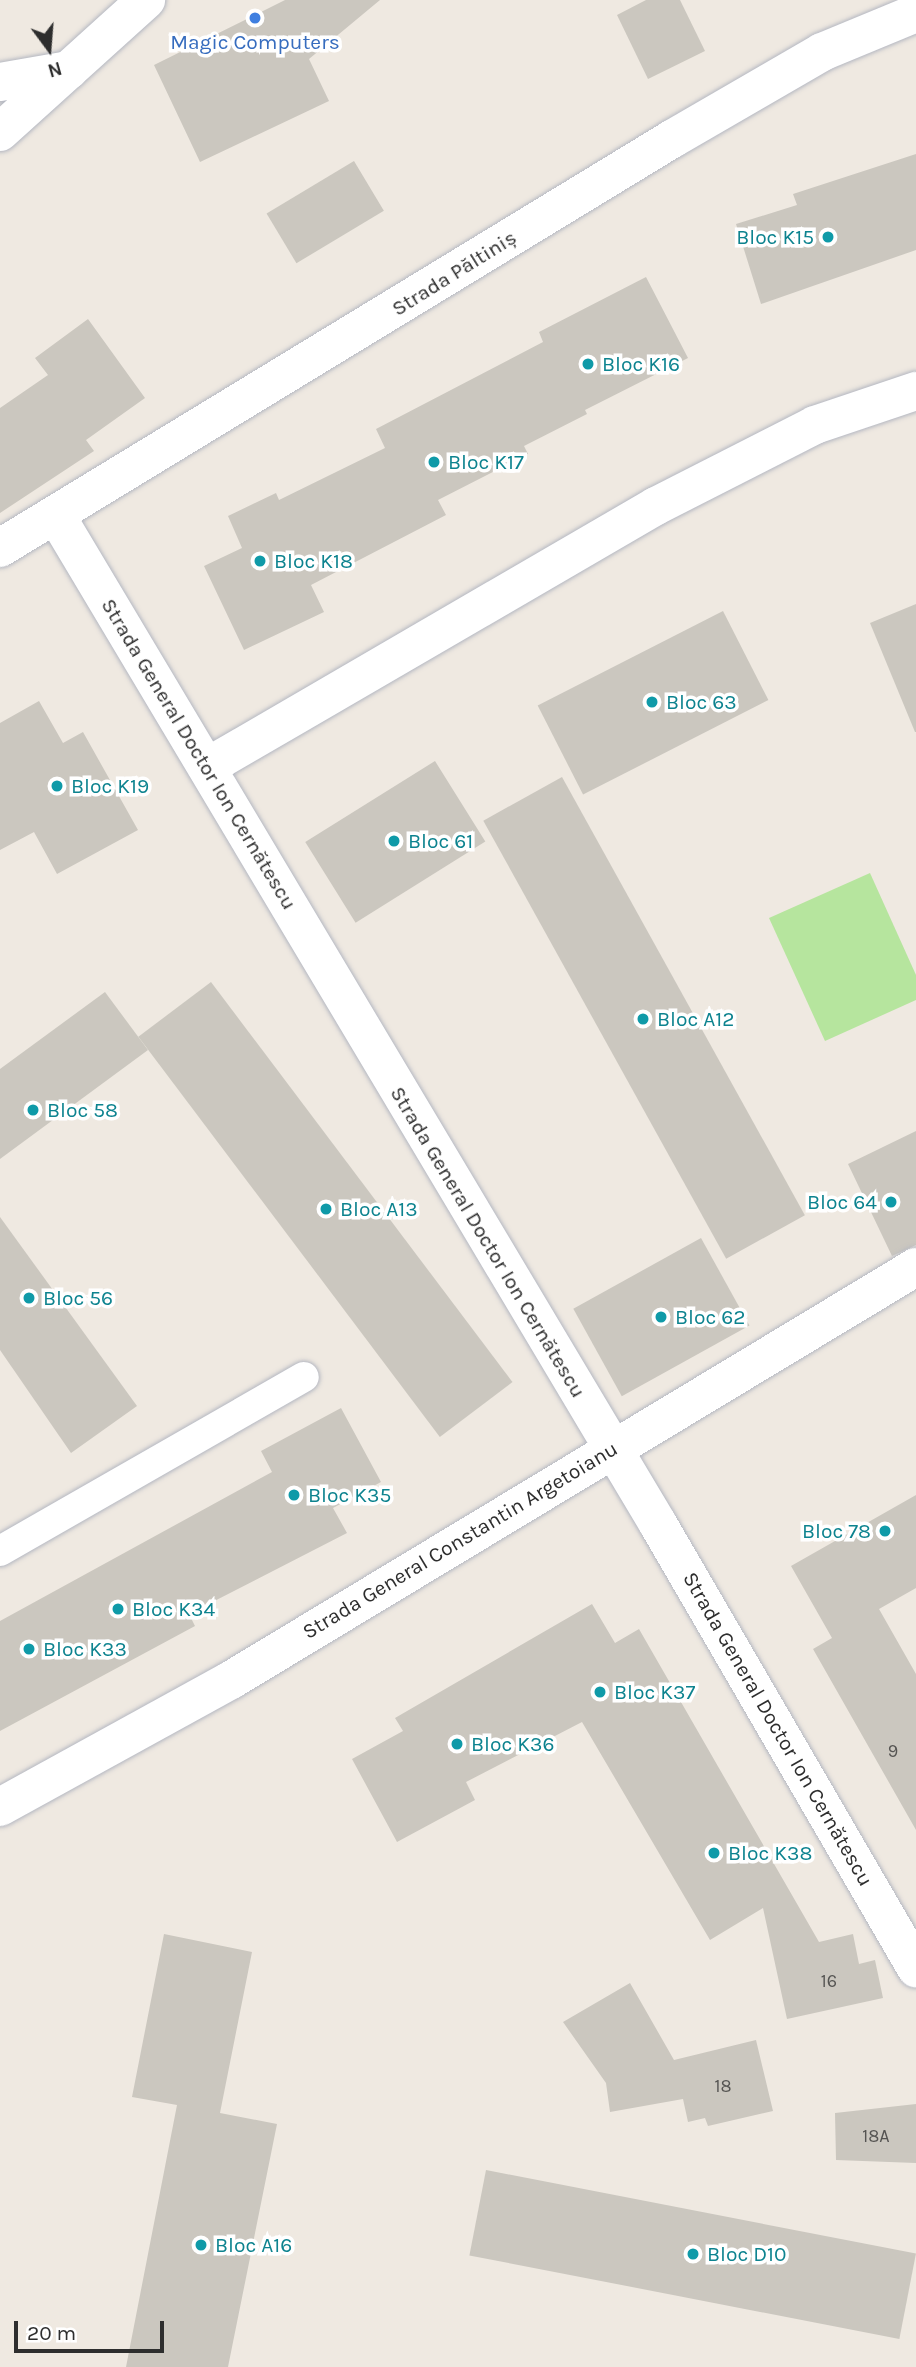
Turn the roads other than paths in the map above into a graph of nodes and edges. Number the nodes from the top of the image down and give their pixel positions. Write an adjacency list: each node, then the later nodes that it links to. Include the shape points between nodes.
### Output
1 (146, 0): 3 (street)
2 (916, 13): 7 (street, Strada Păltiniș, via 822,52)
3 (69, 70): 4 (street); 5 (street)
4 (0, 82)
5 (0, 132)
6 (916, 391): 9 (street, via 816,425 656,506)
7 (57, 517): 8 (street, Strada Păltiniș); 9 (street, Strada General Doctor Ion Cernătescu)
8 (0, 548)
9 (208, 767): 12 (street, Strada General Doctor Ion Cernătescu)
10 (916, 1266): 12 (street, Strada General Constantin Argetoianu)
11 (304, 1377): 13 (lane)
12 (610, 1448): 14 (street, Strada General Constantin Argetoianu, via 232,1680); 15 (street, Strada General Doctor Ion Cernătescu)
13 (0, 1551)
14 (0, 1808)
15 (916, 1968)

